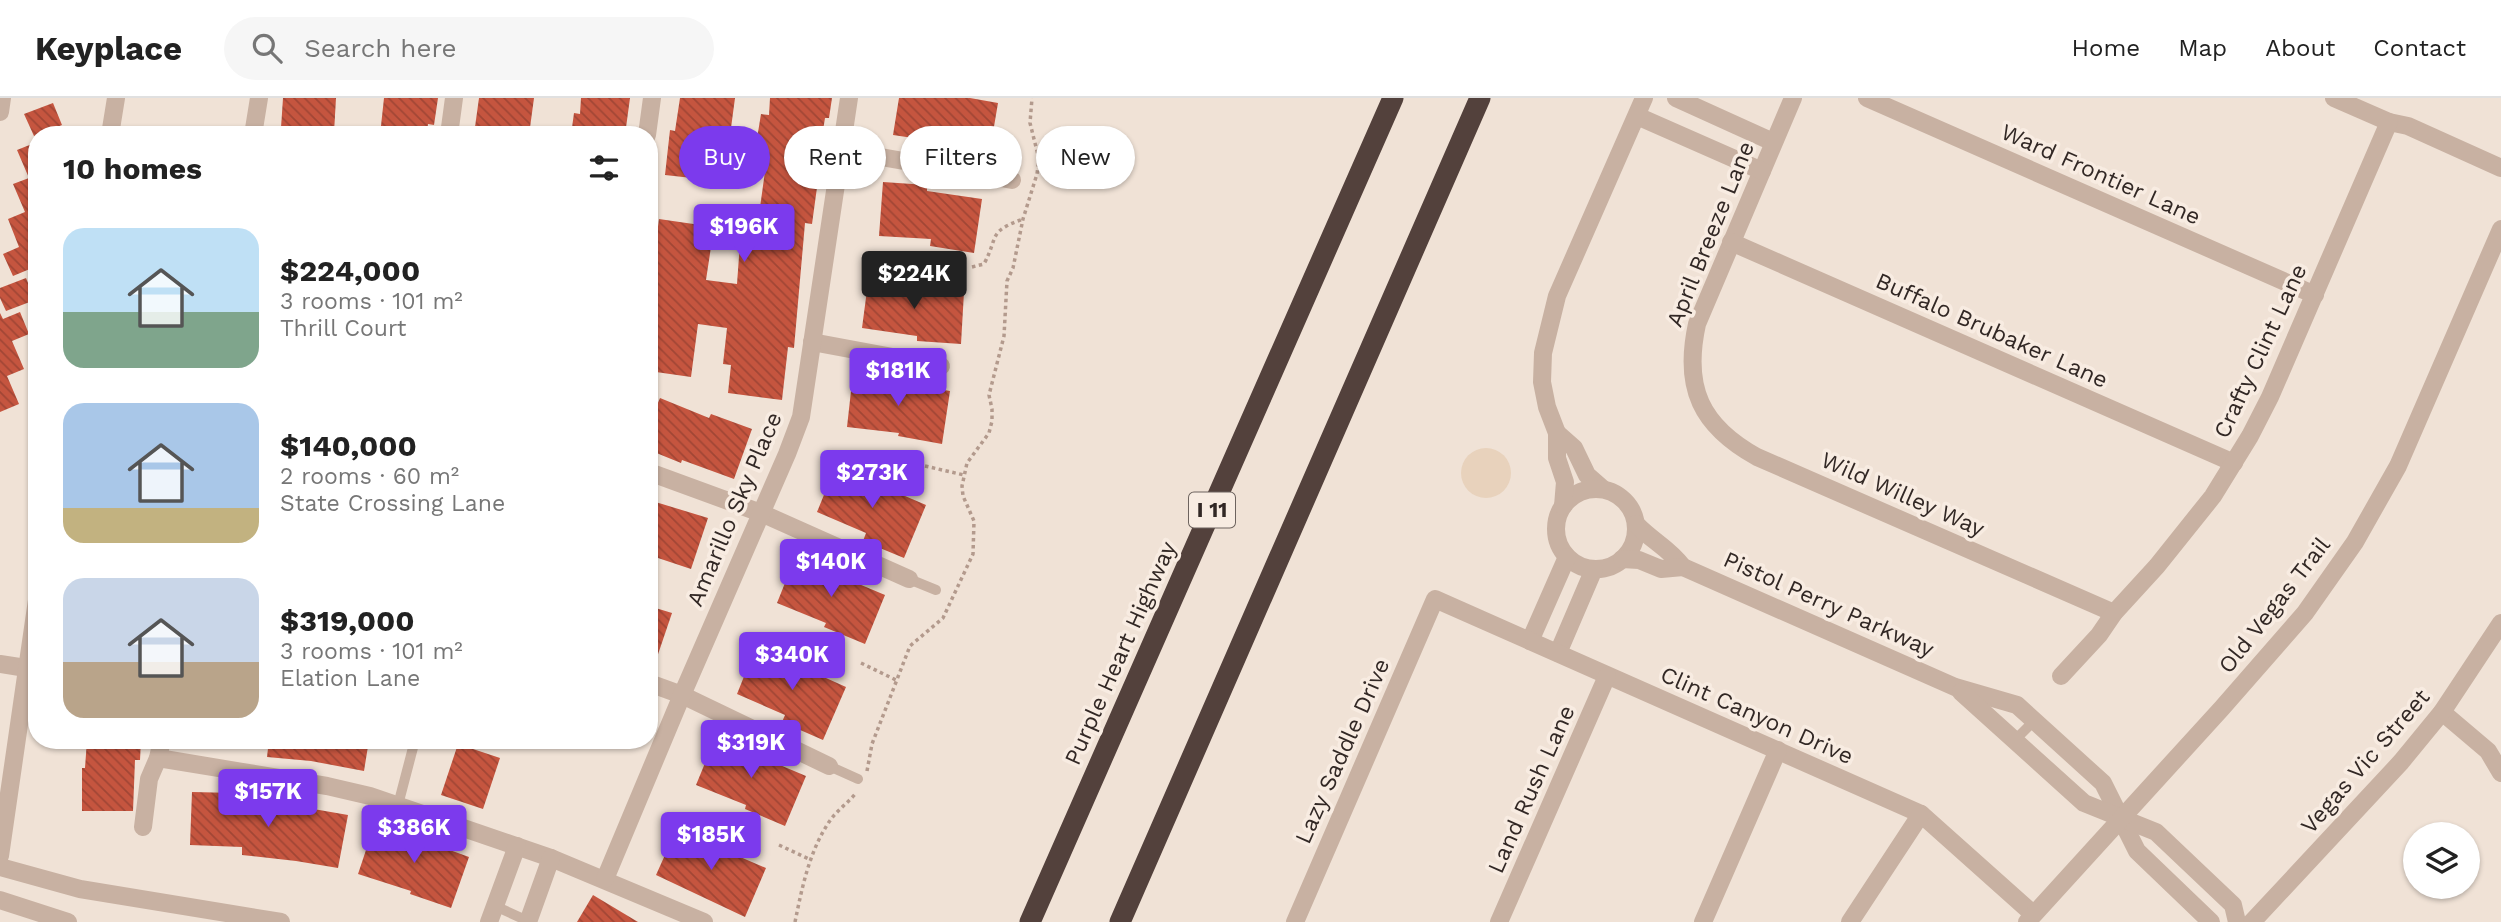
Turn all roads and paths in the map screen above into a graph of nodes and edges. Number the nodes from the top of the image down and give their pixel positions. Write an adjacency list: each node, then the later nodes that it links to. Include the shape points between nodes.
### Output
1 (2, 98): 15 (street)
2 (116, 98): 18 (street)
3 (259, 98): 19 (street)
4 (454, 98): 20 (street)
5 (652, 98): 21 (street)
6 (849, 98): 22 (street, Amarillo Sky Place)
7 (1032, 98): 27 (path, via 1030,123 1039,159)
8 (1393, 98): 93 (highway, Purple Heart Highway / I 11)
9 (1480, 98): 94 (highway)
10 (1644, 98): 16 (street)
11 (1676, 98): 23 (street)
12 (1793, 98): 23 (street, April Breeze Lane)
13 (1867, 98): 31 (street, Ward Frontier Lane)
14 (2334, 98): 17 (street)
15 (0, 113)
16 (1636, 116): 25 (street); 35 (street, via 1557,296 1546,334 1542,382)
17 (2389, 122): 24 (street, via 2408,126); 31 (street, Crafty Clint Lane)
18 (111, 126)
19 (254, 126)
20 (450, 126)
21 (648, 126)
22 (845, 126)
23 (1773, 142): 25 (street, April Breeze Lane)
24 (2501, 168)
25 (1762, 171): 29 (street, April Breeze Lane)
26 (835, 189): 32 (street, Amarillo Sky Place)
27 (1023, 219): 30 (path, via 997,231 984,264); 39 (path, via 1006,291 1004,336 989,395 992,421)
28 (2501, 229): 76 (street, Old Vegas Trail, via 2398,466 2355,542 2305,613)
29 (1731, 242): 34 (street, April Breeze Lane, via 1697,324 1692,347); 36 (street, Buffalo Brubaker Lane)
30 (972, 267)
31 (2315, 295): 36 (street, Crafty Clint Lane, via 2270,397)
32 (813, 342): 33 (street); 42 (street, Amarillo Sky Place, via 801,416)
33 (941, 366)
34 (1695, 391): 51 (street, Wild Willey Way, via 1717,428 1757,457)
35 (1557, 433): 40 (street, via 1574,448 1587,475); 41 (street, via 1557,458 1565,482)
36 (2234, 463): 51 (street, Crafty Clint Lane, via 2189,527)
37 (925, 466): 39 (path)
38 (658, 475): 42 (street)
39 (964, 475): 61 (path, via 963,496 974,521 971,563 943,618 910,646)
40 (1603, 489): 41 (street, via 1574,495); 43 (street, via 1622,498)
41 (1563, 506): 44 (street, via 1556,529)
42 (761, 513): 48 (street); 64 (street, Amarillo Sky Place)
43 (1636, 524): 45 (street, via 1633,545); 46 (street, Pistol Perry Parkway, via 1651,540 1670,550)
44 (1567, 556): 47 (street); 53 (street)
45 (1622, 559): 46 (street, Pistol Perry Parkway, via 1639,559 1661,569); 47 (street)
46 (1683, 567): 63 (street, Pistol Perry Parkway)
47 (1594, 569): 54 (street)
48 (909, 579): 49 (lane)
49 (936, 590)
50 (1435, 599): 53 (street, Clint Canyon Drive); 95 (street, Lazy Saddle Drive)
51 (2114, 613): 60 (street, Crafty Clint Lane)
52 (2501, 623): 65 (street, Vegas Vic Street)
53 (1530, 641): 54 (street, Clint Canyon Drive)
54 (1558, 653): 59 (street, Clint Canyon Drive)
55 (28, 656): 58 (street)
56 (861, 663): 61 (path)
57 (0, 664): 58 (street)
58 (26, 668): 80 (street)
59 (1607, 676): 70 (street, Clint Canyon Drive); 96 (street, Land Rush Lane)
60 (2061, 677)
61 (896, 680): 73 (path)
62 (658, 686): 64 (street)
63 (1955, 687): 66 (street, Pistol Perry Parkway, via 2017,705); 67 (street, Pistol Perry Parkway)
64 (682, 695): 71 (street); 84 (street, Amarillo Sky Place)
65 (2442, 712): 72 (street, via 2488,751); 101 (street, Vegas Vic Street, via 2375,792)
66 (2034, 721): 67 (lane); 76 (street, Pistol Perry Parkway, via 2103,783)
67 (2015, 740): 76 (street, Pistol Perry Parkway, via 2084,803)
68 (160, 749): 74 (street); 77 (street, via 149,779)
69 (413, 749): 74 (lane)
70 (1778, 750): 75 (street, Clint Canyon Drive); 97 (street)
71 (829, 766): 73 (lane)
72 (2501, 773)
73 (861, 780): 82 (path, via 856,794 830,819)
74 (398, 805): 79 (street)
75 (1921, 814): 87 (street, Clint Canyon Drive); 98 (street)
76 (2121, 818): 87 (street, Old Vegas Trail); 99 (street, via 2137,851); 100 (street, via 2156,832 2233,905)
77 (143, 828)
78 (779, 845): 82 (path)
79 (517, 846): 81 (street); 86 (street)
80 (0, 856)
81 (551, 858): 84 (street); 88 (street)
82 (811, 860): 92 (path)
83 (0, 867): 90 (street, via 80,889)
84 (605, 879): 91 (street)
85 (0, 900): 89 (street)
86 (492, 914): 88 (lane)
87 (2030, 918)
88 (528, 921)
89 (68, 922)
90 (281, 922)
91 (704, 922)
92 (795, 922)
93 (1030, 922)
94 (1121, 922)
95 (1295, 922)
96 (1499, 922)
97 (1703, 922)
98 (1850, 922)
99 (2211, 922)
100 (2237, 922)
101 (2252, 922)

